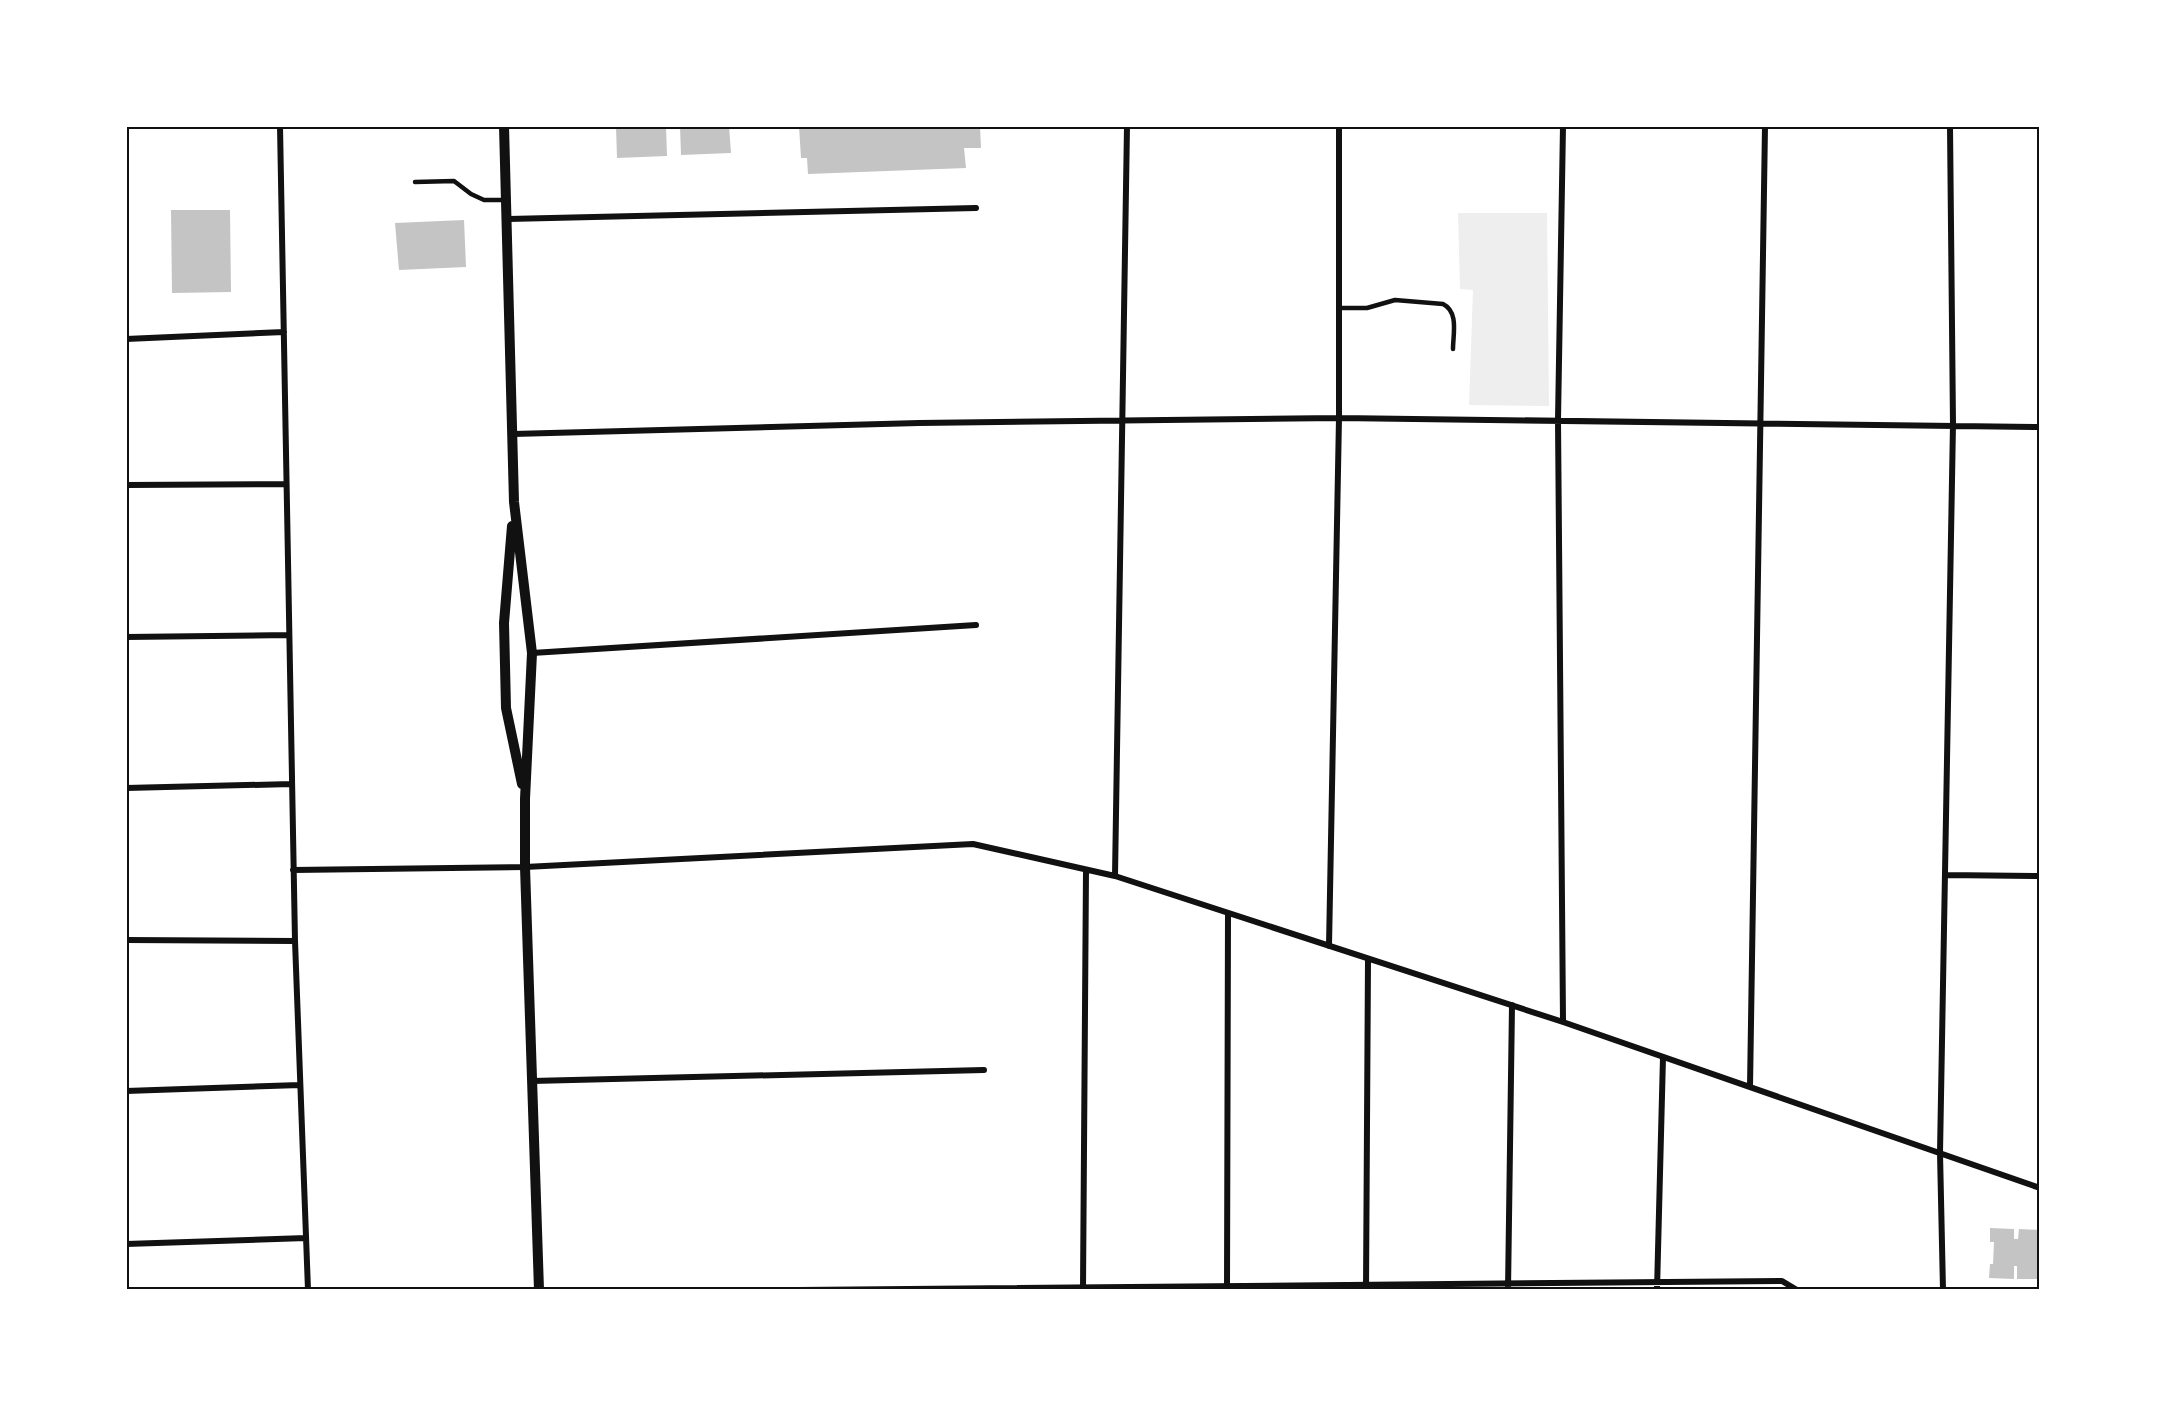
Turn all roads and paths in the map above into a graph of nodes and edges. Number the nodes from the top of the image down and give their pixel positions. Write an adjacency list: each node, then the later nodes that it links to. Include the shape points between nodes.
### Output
1 (280, 126): 13 (street)
2 (504, 126): 9 (street)
3 (1127, 126): 18 (street)
4 (1339, 126): 12 (street)
5 (1563, 126): 17 (street)
6 (1765, 126): 19 (street)
7 (1950, 126): 20 (street)
8 (415, 182): 9 (lane, via 454,181 484,200)
9 (506, 200): 11 (street)
10 (976, 208): 11 (street)
11 (506, 219): 22 (street)
12 (1339, 308): 15 (lane, via 1367,308 1395,300 1443,304 1453,313); 16 (street)
13 (284, 332): 14 (street); 23 (street)
14 (126, 339)
15 (1453, 349)
16 (1339, 418): 17 (street); 18 (street); 42 (street)
17 (1558, 420): 19 (street); 45 (street)
18 (1121, 421): 22 (street); 37 (street)
19 (1762, 422): 20 (street); 50 (street)
20 (1953, 424): 21 (street); 36 (street)
21 (2040, 427)
22 (513, 434): 25 (street)
23 (286, 484): 24 (street); 27 (street)
24 (126, 485)
25 (514, 502): 29 (street); 32 (street, via 504,623 506,708)
26 (976, 625): 29 (street)
27 (289, 635): 28 (street); 30 (street)
28 (126, 637)
29 (532, 653): 32 (street)
30 (292, 784): 31 (street); 34 (street)
31 (126, 788)
32 (525, 799): 33 (street)
33 (525, 867): 34 (street); 35 (street, via 973,844); 48 (street)
34 (293, 870): 41 (street)
35 (1086, 870): 37 (street); 60 (street)
36 (1945, 875): 38 (street); 52 (street)
37 (1115, 876): 39 (street)
38 (2040, 876)
39 (1228, 913): 42 (street); 59 (street)
40 (126, 940): 41 (street)
41 (295, 941): 49 (street)
42 (1329, 946): 43 (street)
43 (1368, 959): 44 (street); 57 (street)
44 (1512, 1005): 45 (street); 58 (street)
45 (1563, 1022): 46 (street)
46 (1663, 1057): 50 (street); 56 (street)
47 (984, 1070): 48 (street)
48 (532, 1081): 62 (street)
49 (300, 1085): 51 (street); 54 (street)
50 (1750, 1087): 52 (street)
51 (126, 1091)
52 (1941, 1153): 53 (street); 66 (street)
53 (2040, 1188)
54 (306, 1238): 55 (street); 61 (street)
55 (126, 1244)
56 (1657, 1282): 58 (street); 64 (street); 65 (street, via 1782,1281)
57 (1366, 1287): 58 (street); 59 (street)
58 (1508, 1287)
59 (1227, 1288): 60 (street)
60 (1083, 1289): 63 (street)
61 (308, 1290)
62 (538, 1290)
63 (798, 1290)
64 (1657, 1290)
65 (1797, 1290)
66 (1943, 1290)

